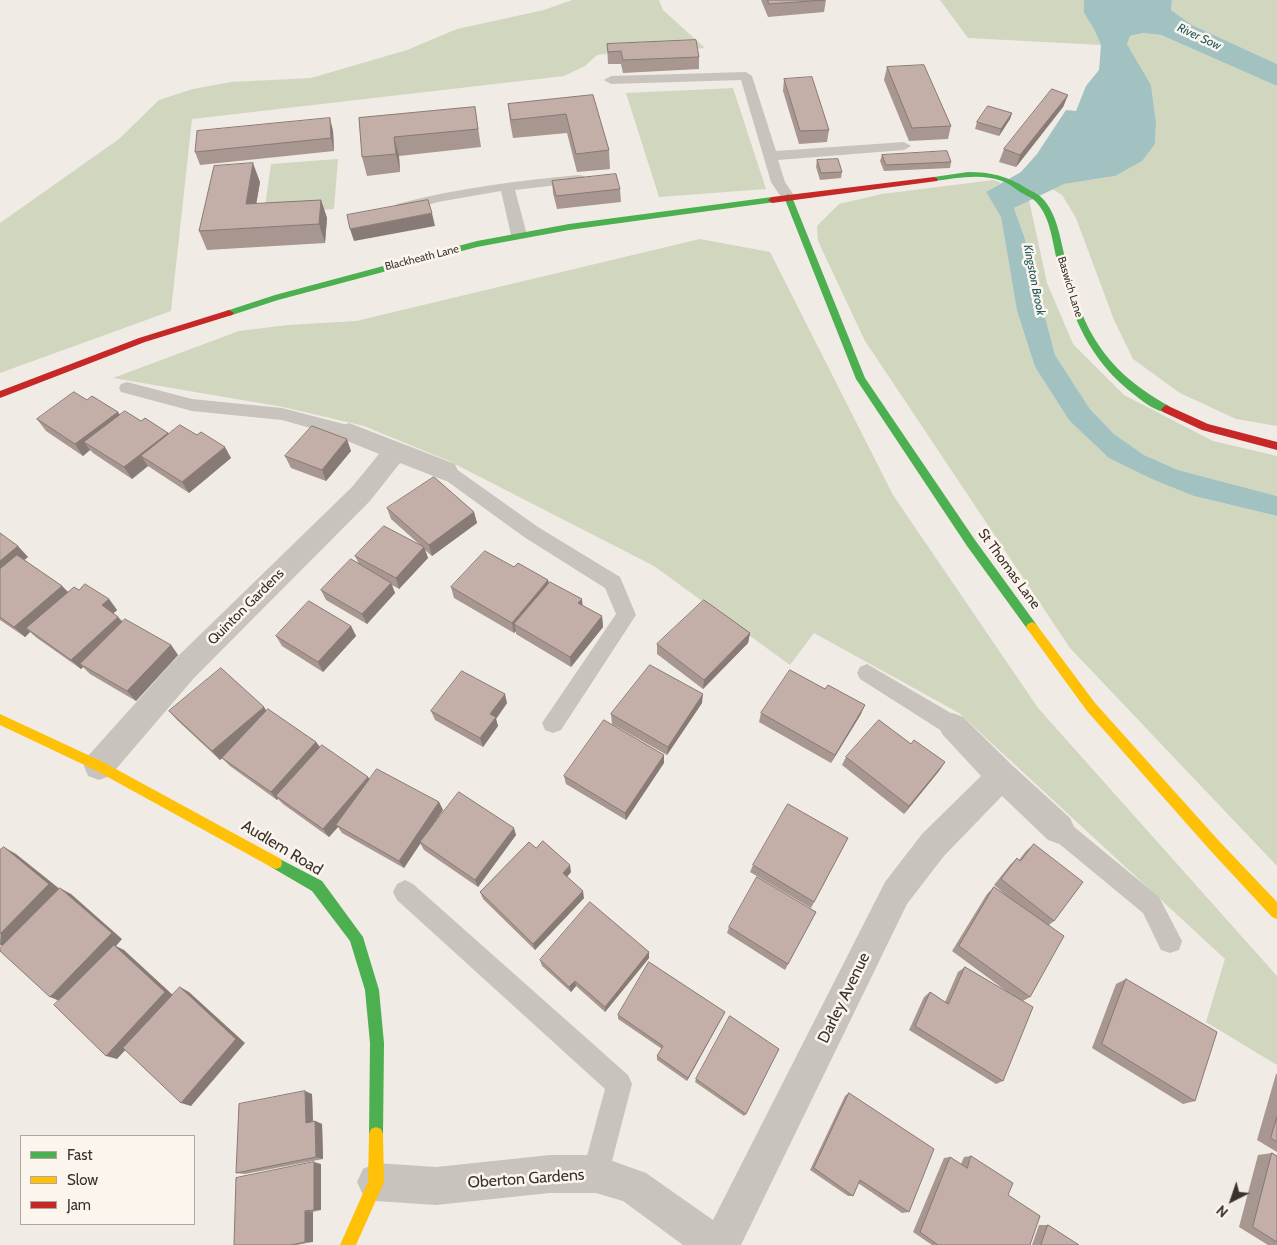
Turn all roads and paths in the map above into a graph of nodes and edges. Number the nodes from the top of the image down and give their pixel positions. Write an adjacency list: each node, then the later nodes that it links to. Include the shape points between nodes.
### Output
1 (611, 80): 3 (lane, via 746,76)
2 (904, 146): 3 (lane)
3 (770, 156): 7 (lane, via 778,182)
4 (589, 178): 5 (lane)
5 (507, 186): 8 (lane); 9 (lane)
6 (861, 188): 7 (street, Blackheath Lane); 13 (street, Baswich Lane, via 962,174 987,175 1004,178 1042,201 1051,219 1070,295 1085,332 1103,361 1125,384 1205,427)
7 (788, 198): 9 (street, Blackheath Lane); 24 (street, St Thomas Lane, via 861,379 971,543 1091,707)
8 (386, 211)
9 (519, 235): 11 (street, Blackheath Lane, via 275,298 142,340)
10 (127, 388): 12 (lane, via 192,405 282,414)
11 (0, 395)
12 (349, 432): 14 (street)
13 (1277, 446)
14 (396, 451): 15 (street); 20 (street, Quinton Gardens, via 361,494 184,668)
15 (446, 471): 18 (lane, via 531,532 613,583 626,615)
16 (867, 673): 19 (lane)
17 (0, 719): 20 (street, Audlem Road)
18 (553, 723)
19 (953, 726): 21 (street)
20 (99, 766): 27 (street, Audlem Road, via 317,886 356,937 372,990 377,1043)
21 (1002, 776): 22 (street); 30 (street, Darley Avenue, via 933,845 896,893)
22 (1059, 829): 25 (lane, via 1151,905)
23 (405, 892): 26 (lane, via 619,1084)
24 (1277, 912)
25 (1170, 941)
26 (596, 1174): 27 (street, Oberton Gardens, via 550,1174 436,1186); 29 (street, Oberton Gardens, via 633,1186)
27 (376, 1182): 28 (street, Audlem Road)
28 (348, 1245)
29 (716, 1245)
30 (722, 1245)

